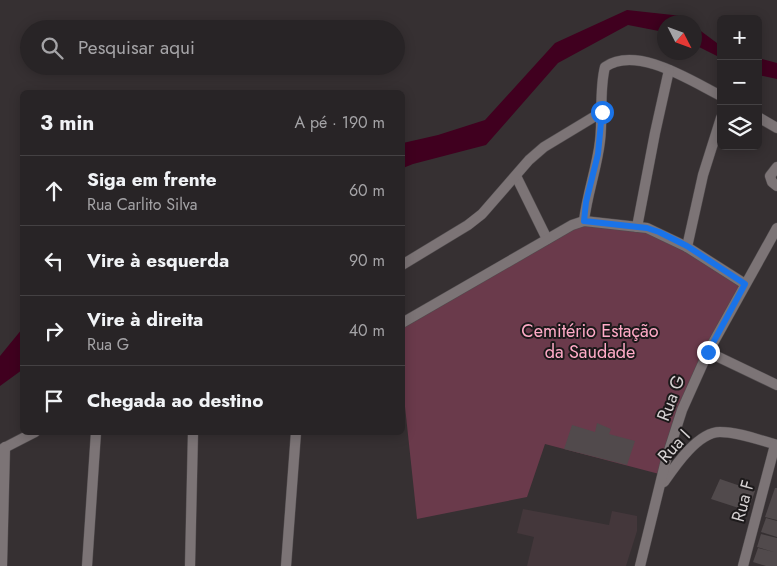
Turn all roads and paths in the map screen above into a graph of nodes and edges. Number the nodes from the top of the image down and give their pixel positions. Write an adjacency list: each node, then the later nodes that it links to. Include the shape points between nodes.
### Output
1 (669, 70): 2 (street); 3 (street, via 628,59 614,61 605,67 602,78); 11 (street)
2 (717, 94)
3 (602, 112): 8 (street, via 544,147); 10 (street, via 598,154)
4 (762, 119): 5 (street)
5 (777, 128)
6 (717, 131): 14 (street)
7 (777, 167): 9 (street, via 770,176)
8 (516, 176): 13 (street); 15 (street, via 468,225)
9 (777, 186)
10 (584, 221): 11 (street); 13 (street, via 572,224)
11 (637, 227): 14 (street, via 659,232)
12 (777, 228): 16 (street, Rua G)
13 (547, 239): 17 (street)
14 (687, 246): 16 (street)
15 (405, 263)
16 (745, 284): 18 (street, Rua G)
17 (405, 321)
18 (708, 352): 19 (street); 26 (street, Rua G, via 682,410)
19 (777, 385)
20 (29, 435): 25 (street)
21 (96, 435): 28 (street)
22 (193, 435): 29 (street)
23 (296, 435): 30 (street)
24 (776, 445): 26 (street, Rua I, via 718,432 703,438); 32 (street, Rua F)
25 (3, 448): 27 (street)
26 (659, 489): 31 (street, Rua G)
27 (2, 566)
28 (87, 566)
29 (190, 566)
30 (286, 566)
31 (640, 566)
32 (743, 566)

